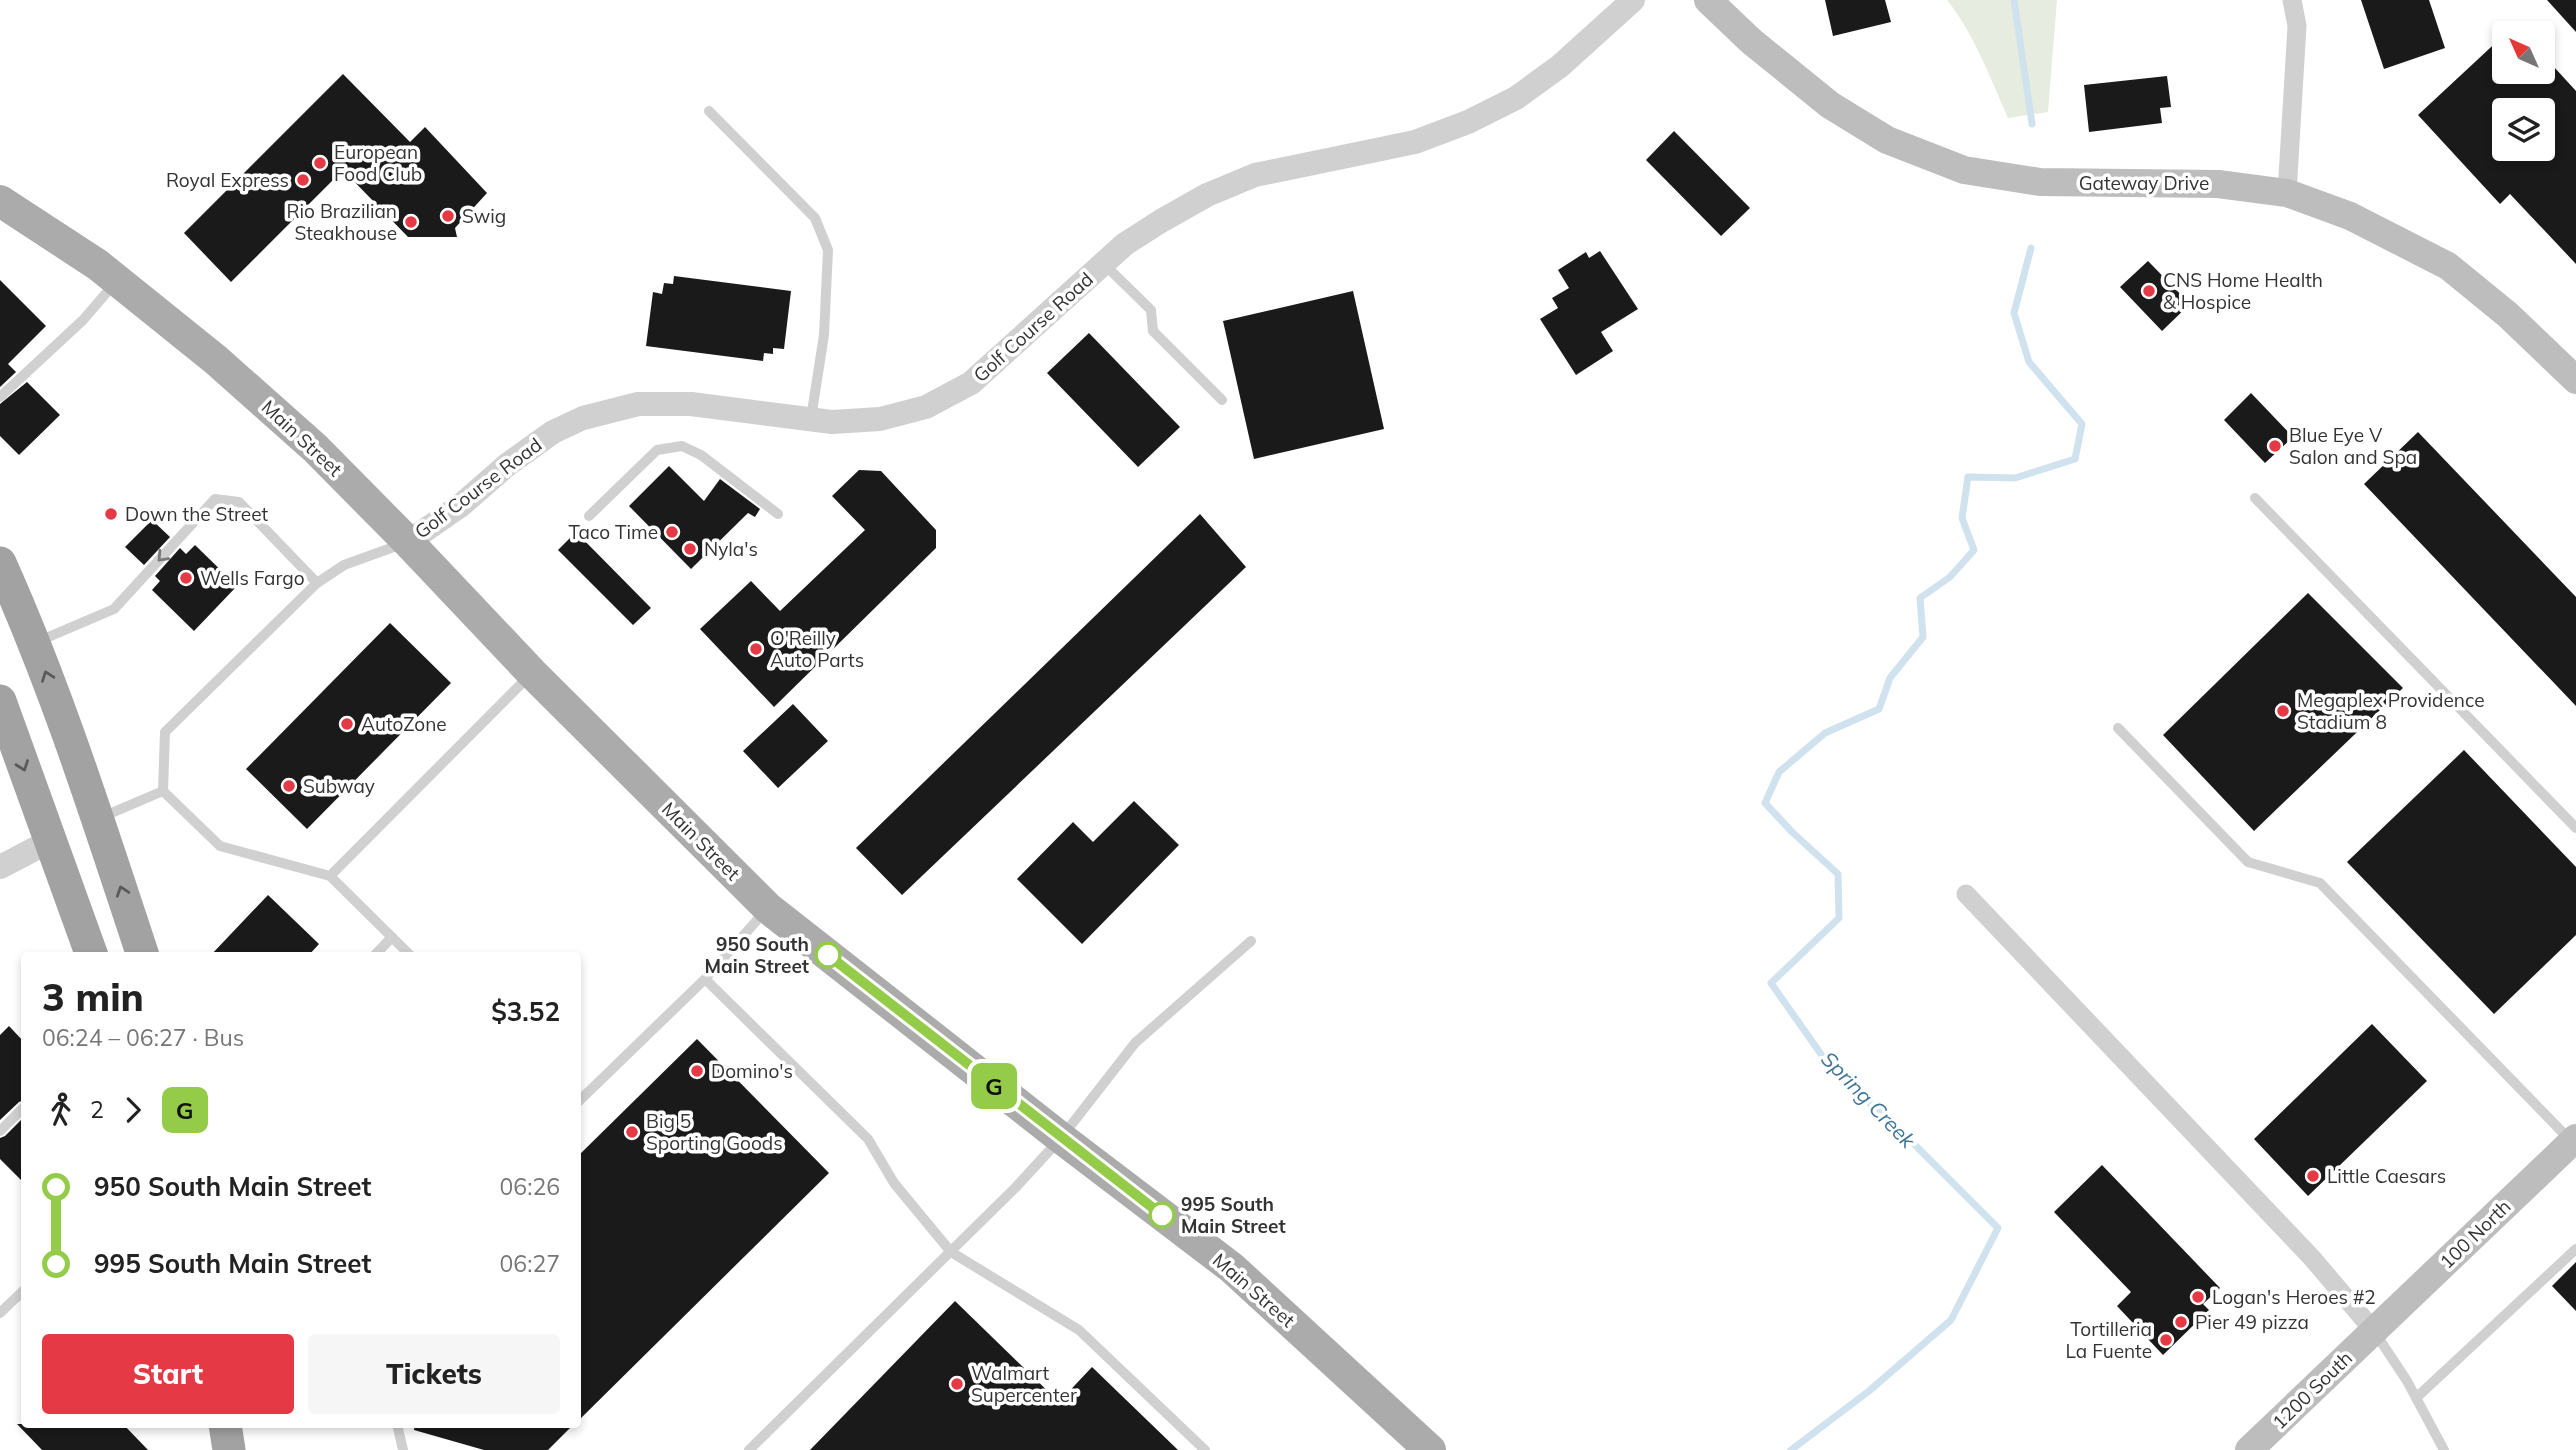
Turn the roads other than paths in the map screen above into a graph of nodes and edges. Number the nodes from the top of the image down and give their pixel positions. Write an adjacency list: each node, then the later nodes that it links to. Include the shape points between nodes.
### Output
1 (1633, 0): 7 (street, Golf Course Road, via 1560,66 1516,98 1468,122 1415,142 1255,175 1161,221)
2 (1708, 0): 5 (main road, Gateway Drive, via 1830,105 1887,140 1964,170 2040,183 2218,184)
3 (2292, 0): 5 (street, via 2297,26)
4 (709, 111): 12 (lane, via 815,218 828,250 824,335)
5 (2287, 193): 9 (main road, Gateway Drive, via 2350,216 2448,266)
6 (0, 201): 8 (main road, Main Street)
7 (1104, 264): 11 (lane, via 1151,310 1153,331); 12 (street, Golf Course Road, via 971,383 926,407 880,419)
8 (117, 281): 10 (lane, via 83,320); 16 (main road, Main Street, via 295,430)
9 (2576, 380)
10 (0, 397)
11 (1222, 400)
12 (810, 419): 16 (street, Golf Course Road, via 691,404 638,404 583,418 553,432)
13 (2255, 498): 25 (lane)
14 (778, 514): 15 (lane, via 701,455 682,446 657,450)
15 (589, 516)
16 (408, 542): 18 (lane, via 344,565); 20 (main road, Main Street)
17 (0, 562): 19 (highway)
18 (317, 583): 19 (lane, one-way to 19, via 239,502 215,499 114,609); 23 (lane, via 166,732)
19 (36, 642): 24 (highway, one-way to 19)
20 (531, 673): 28 (lane); 30 (main road, Main Street)
21 (0, 701): 26 (highway, one-way to 26)
22 (2119, 728): 42 (lane, via 2248,862 2320,883)
23 (163, 791): 24 (lane); 28 (lane, via 220,846)
24 (98, 818): 34 (highway, one-way to 24)
25 (2576, 828)
26 (50, 841): 27 (street); 33 (highway)
27 (0, 867)
28 (330, 876): 31 (lane)
29 (1966, 894): 47 (street, via 2312,1258)
30 (768, 908): 37 (lane); 41 (main road, Main Street)
31 (391, 937): 35 (lane); 36 (lane)
32 (1251, 941): 41 (lane, via 1135,1043)
33 (92, 952)
34 (142, 952)
35 (378, 952)
36 (407, 952)
37 (705, 979): 38 (lane); 44 (lane, via 868,1139 894,1183)
38 (581, 1099)
39 (21, 1110): 40 (lane)
40 (0, 1131)
41 (1061, 1138): 44 (lane); 55 (main road, Main Street, via 1232,1268)
42 (2575, 1142): 47 (main road, 100 North)
43 (2576, 1249): 48 (lane)
44 (951, 1252): 53 (lane); 54 (lane, via 1079,1330)
45 (21, 1293): 46 (lane)
46 (0, 1313)
47 (2374, 1331): 48 (lane); 56 (main road, 1200 South)
48 (2416, 1398): 57 (lane)
49 (226, 1428): 51 (highway)
50 (398, 1428): 52 (lane)
51 (229, 1450)
52 (403, 1450)
53 (749, 1450)
54 (1205, 1450)
55 (1430, 1450)
56 (2249, 1450)
57 (2444, 1450)

